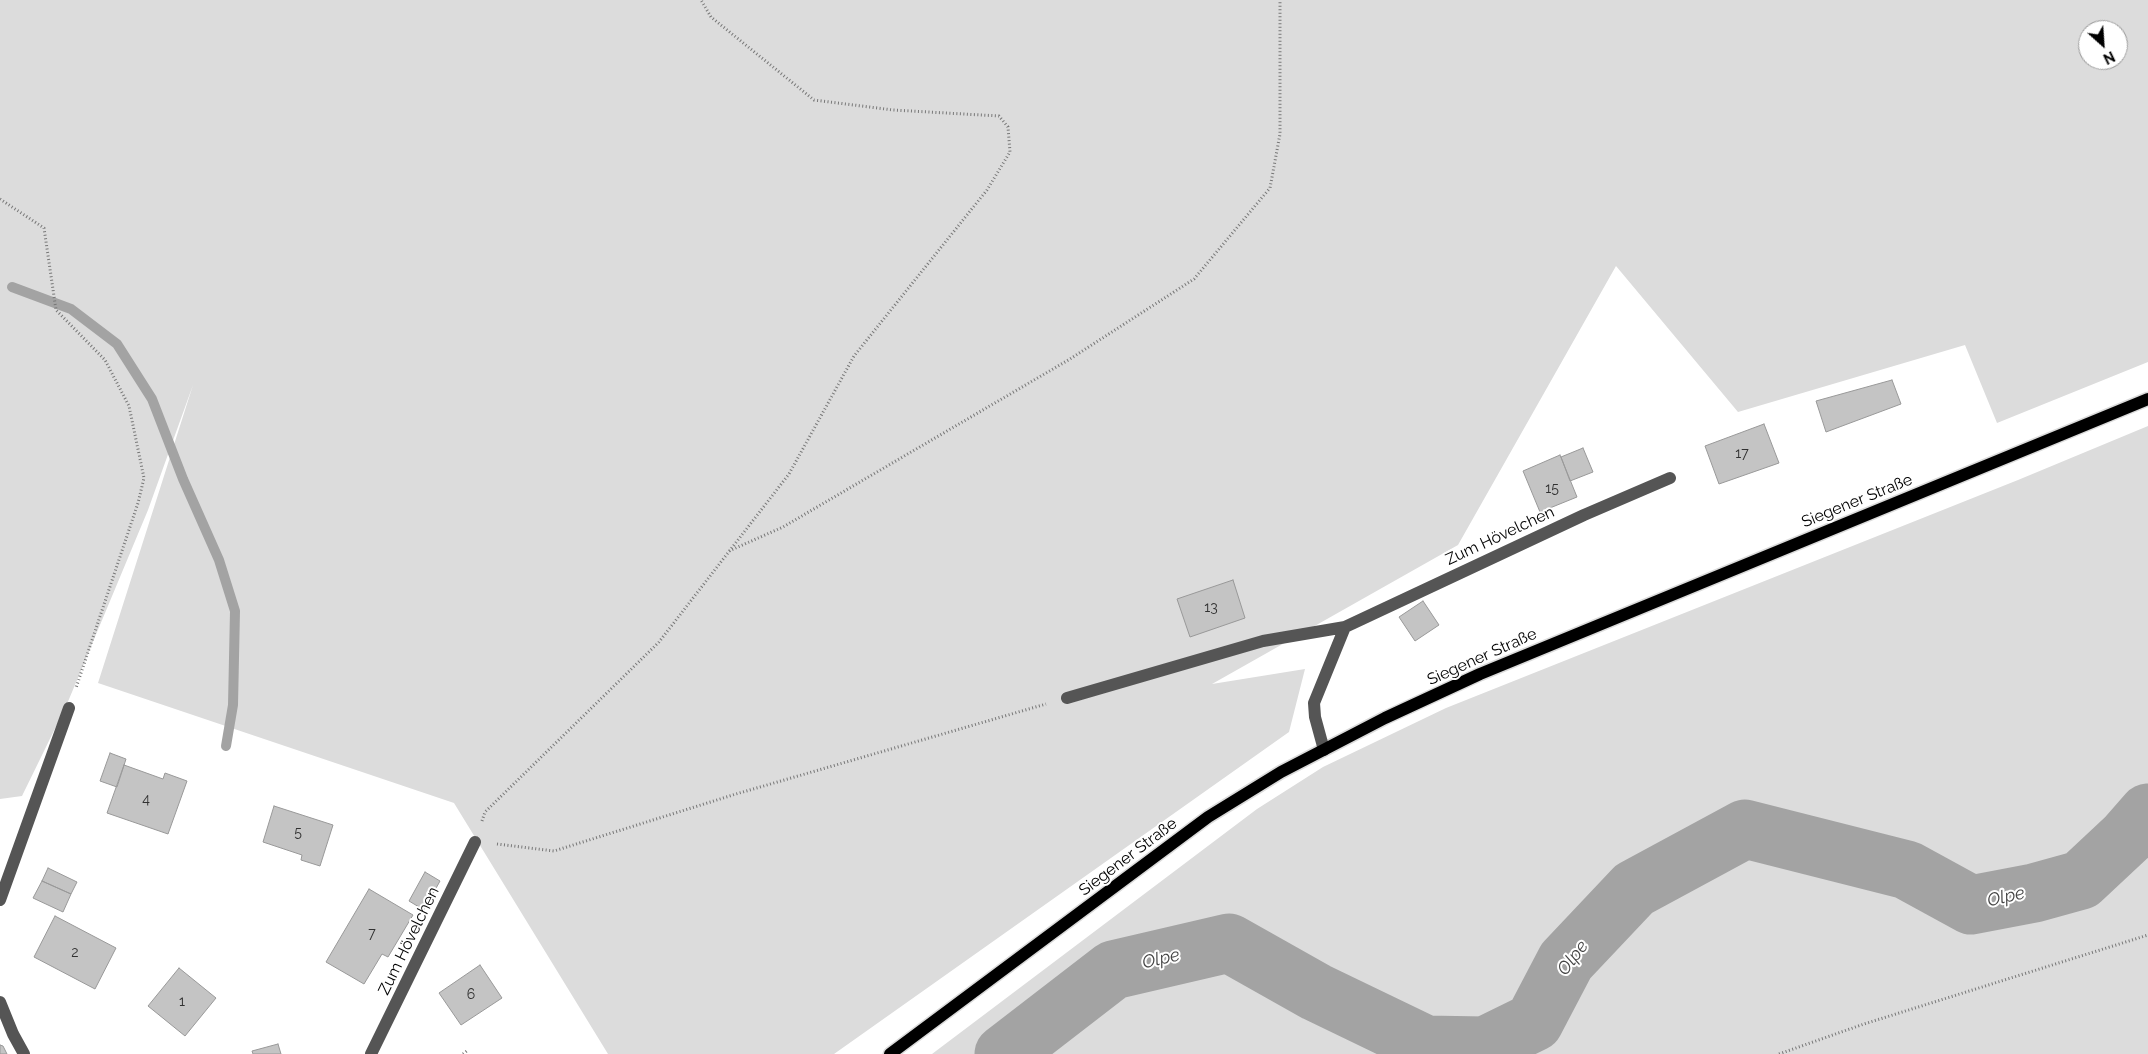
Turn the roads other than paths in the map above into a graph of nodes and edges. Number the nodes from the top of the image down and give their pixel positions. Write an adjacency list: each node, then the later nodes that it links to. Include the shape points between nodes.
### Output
1 (2148, 399): 6 (main road, Siegener Straße, via 1480,674)
2 (1670, 478): 3 (street, Zum Hövelchen)
3 (1345, 627): 4 (street, Zum Hövelchen, via 1263,641); 6 (street, via 1314,702)
4 (1066, 698)
5 (70, 708): 8 (street)
6 (1324, 750): 12 (main road, Siegener Straße, via 1208,817)
7 (475, 842): 11 (street, Zum Hövelchen)
8 (0, 900)
9 (0, 1002): 10 (street)
10 (24, 1054)
11 (371, 1054)
12 (890, 1054)

